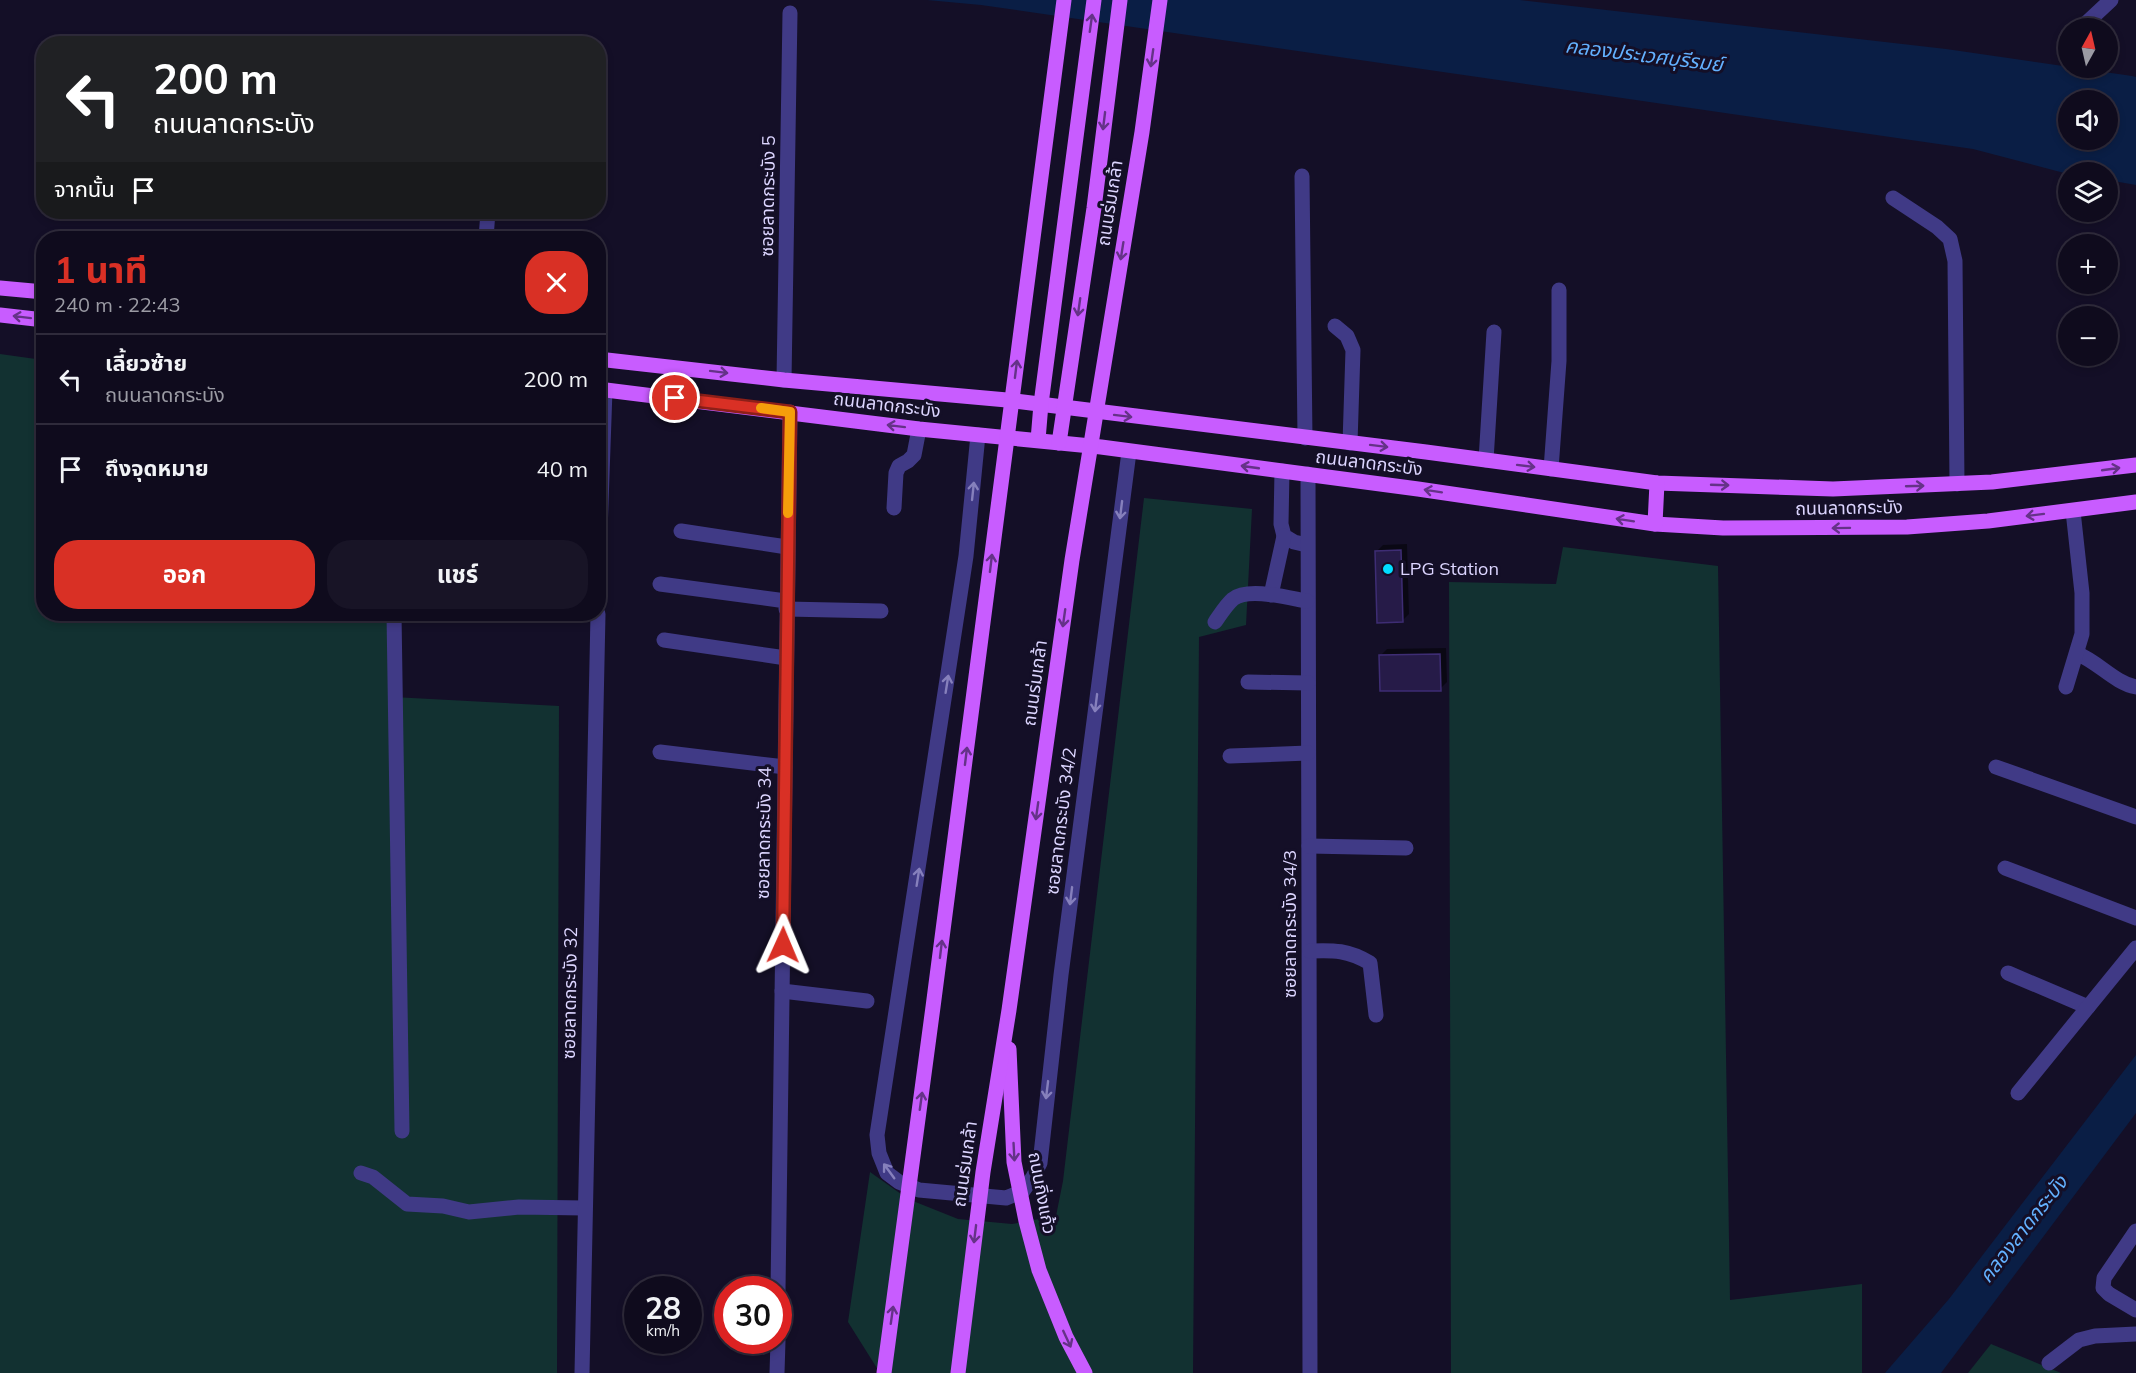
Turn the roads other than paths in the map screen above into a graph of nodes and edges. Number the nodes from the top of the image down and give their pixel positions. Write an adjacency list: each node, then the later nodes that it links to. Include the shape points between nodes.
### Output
1 (1064, 0): 90 (main road, one-way to 1)
2 (1094, 0): 20 (main road, one-way to 2)
3 (1120, 0): 21 (main road, ถนนร่มเกล้า, one-way to 21)
4 (1160, 0): 76 (main road, ถนนร่มเกล้า, one-way to 76, via 1072,560)
5 (2110, 0): 7 (street)
6 (790, 13): 18 (street, ซอยลาดกระบัง 5)
7 (2091, 18)
8 (1302, 176): 25 (street)
9 (1893, 198): 36 (street, via 1950,239 1955,261)
10 (0, 288): 12 (main road)
11 (1559, 290): 32 (street, via 1559,361)
12 (36, 291)
13 (0, 315): 14 (main road, one-way to 13)
14 (36, 319)
15 (1335, 326): 28 (street, via 1347,336 1353,350)
16 (1494, 332): 30 (street)
17 (606, 359): 18 (main road, ถนนลาดกระบัง, one-way to 18)
18 (784, 380): 20 (main road, ถนนลาดกระบัง)
19 (606, 389): 22 (main road, ถนนลาดกระบัง)
20 (1041, 405): 21 (main road, ถนนลาดกระบัง); 26 (main road)
21 (1064, 409): 25 (main road, ถนนลาดกระบัง, one-way to 25); 27 (main road, ถนนร่มเกล้า)
22 (790, 412): 23 (main road, ถนนลาดกระบัง, one-way to 22); 44 (street, ซอยลาดกระบัง 34)
23 (919, 429): 24 (main road, ถนนลาดกระบัง); 38 (street, via 914,455 896,473)
24 (978, 435): 26 (main road, ถนนลาดกระบัง); 29 (street, ซอยลาดกระบัง 34/2, one-way to 24, via 1040,1163 1023,1191 1006,1198 920,1190 887,1173 879,1154 877,1134 964,568)
25 (1305, 438): 28 (main road, ถนนลาดกระบัง)
26 (1038, 440): 27 (main road, ถนนลาดกระบัง)
27 (1059, 443): 29 (main road, ถนนลาดกระบัง)
28 (1350, 443): 30 (main road, ถนนลาดกระบัง, one-way to 30)
29 (1129, 452): 33 (main road, ถนนลาดกระบัง, one-way to 29)
30 (1486, 460): 32 (main road, ถนนลาดกระบัง, one-way to 32)
31 (2136, 465): 36 (main road, ถนนลาดกระบัง, one-way to 31)
32 (1551, 469): 35 (main road, ถนนลาดกระบัง)
33 (1282, 471): 34 (main road, ถนนลาดกระบัง); 42 (street)
34 (1308, 474): 40 (main road, ถนนลาดกระบัง, one-way to 34); 43 (street, ซอยลาดกระบัง 34/3)
35 (1657, 483): 36 (main road, ถนนลาดกระบัง, one-way to 36, via 1833,489); 40 (main road)
36 (1957, 484)
37 (2136, 502): 39 (main road, ถนนลาดกระบัง)
38 (894, 508)
39 (2073, 511): 40 (main road, ถนนลาดกระบัง, one-way to 40, via 1907,527); 54 (street, via 2082,593)
40 (1655, 525)
41 (681, 531): 44 (street)
42 (1284, 536): 43 (street); 46 (street)
43 (1307, 545): 47 (street, ซอยลาดกระบัง 34/3)
44 (787, 547): 48 (street, ซอยลาดกระบัง 34)
45 (660, 584): 48 (street)
46 (1271, 595): 47 (street); 52 (street, via 1245,593 1234,598)
47 (1307, 601): 57 (street, ซอยลาดกระบัง 34/3)
48 (786, 605): 49 (street); 55 (street, ซอยลาดกระบัง 34)
49 (881, 611)
50 (394, 621): 79 (street)
51 (598, 621): 81 (street, ซอยลาดกระบัง 32)
52 (1215, 622)
53 (664, 640): 55 (street)
54 (2078, 654): 58 (street); 59 (street)
55 (786, 658): 64 (street, ซอยลาดกระบัง 34)
56 (1248, 682): 57 (street)
57 (1308, 683): 61 (street, ซอยลาดกระบัง 34/3)
58 (2066, 687)
59 (2136, 687)
60 (660, 752): 64 (street)
61 (1308, 753): 62 (street); 66 (street, ซอยลาดกระบัง 34/3)
62 (1230, 756)
63 (1996, 766): 65 (street)
64 (784, 767): 73 (street, ซอยลาดกระบัง 34)
65 (2136, 817)
66 (1309, 846): 67 (street); 71 (street, ซอยลาดกระบัง 34/3)
67 (1406, 848)
68 (2005, 868): 69 (street)
69 (2136, 918)
70 (2136, 948): 75 (street)
71 (1310, 951): 77 (street, via 1341,950 1370,963); 93 (street, ซอยลาดกระบัง 34/3)
72 (2008, 973): 75 (street)
73 (782, 991): 74 (street); 83 (street, ซอยลาดกระบัง 34)
74 (867, 1001)
75 (2088, 1008): 78 (street)
76 (1009, 1010): 91 (main road, ถนนร่มเกล้า, one-way to 91, via 983,1172); 92 (main road, ถนนกิ่งแก้ว, one-way to 92, via 1014,1162 1026,1221 1039,1270)
77 (1376, 1015)
78 (2018, 1093)
79 (402, 1131)
80 (361, 1173): 81 (street, via 373,1177 407,1204 469,1212 519,1207)
81 (584, 1208): 88 (street, ซอยลาดกระบัง 32)
82 (2136, 1231): 84 (street, via 2104,1278 2103,1288)
83 (778, 1276)
84 (2136, 1310)
85 (2136, 1334): 87 (street, via 2079,1340)
86 (778, 1354): 89 (street)
87 (2049, 1363)
88 (582, 1373)
89 (777, 1373)
90 (884, 1373)
91 (958, 1373)
92 (1085, 1373)
93 (1310, 1373)

